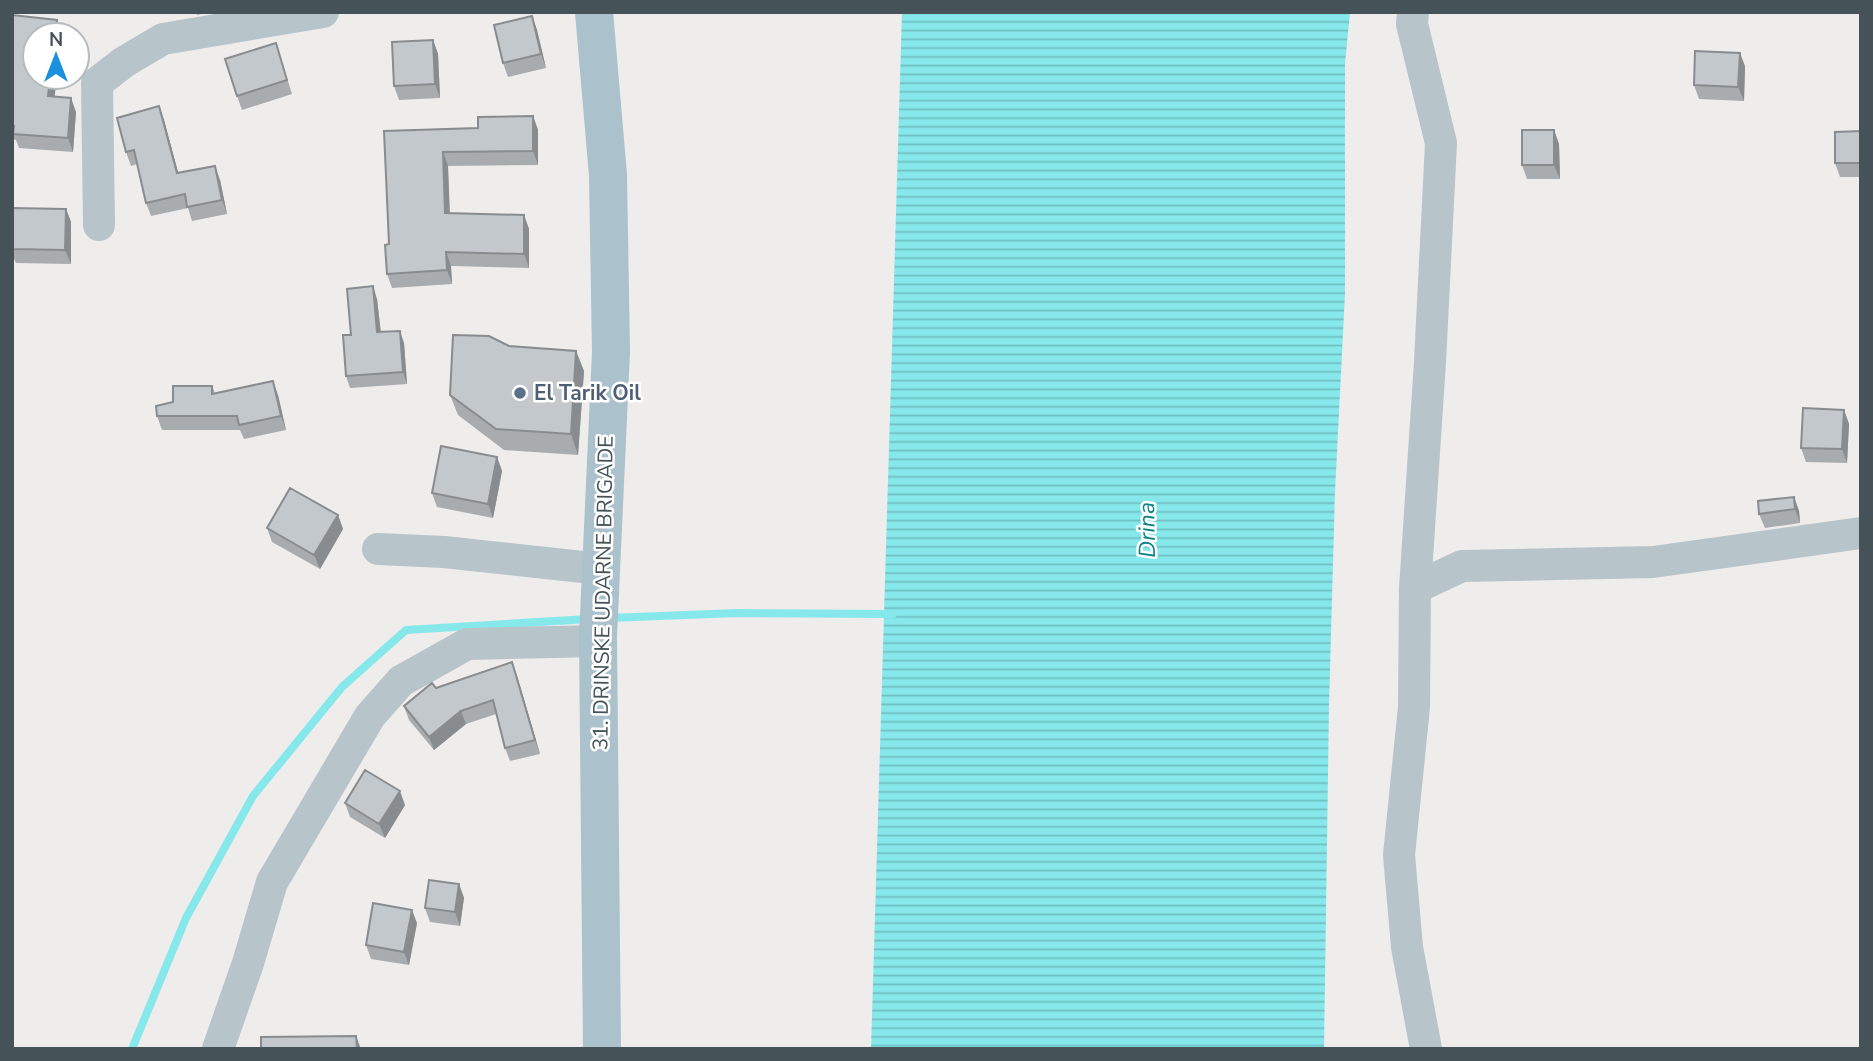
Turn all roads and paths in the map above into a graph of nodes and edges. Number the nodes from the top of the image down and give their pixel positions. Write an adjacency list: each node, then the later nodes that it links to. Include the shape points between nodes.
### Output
1 (324, 12): 4 (street, via 163,39 97,83)
2 (594, 12): 7 (main road, 31. DRINSKE UDARNE BRIGADE, via 608,175 611,352)
3 (1413, 12): 8 (street, via 1441,143)
4 (99, 225)
5 (1861, 533): 8 (street, via 1653,562 1462,566)
6 (379, 549): 7 (street)
7 (601, 569): 9 (main road, 31. DRINSKE UDARNE BRIGADE)
8 (1415, 588): 12 (street, via 1414,708 1399,855 1407,947)
9 (598, 629): 10 (street, via 467,644 401,681 370,716 272,882); 11 (main road, 31. DRINSKE UDARNE BRIGADE)
10 (218, 1049)
11 (602, 1049)
12 (1426, 1049)

